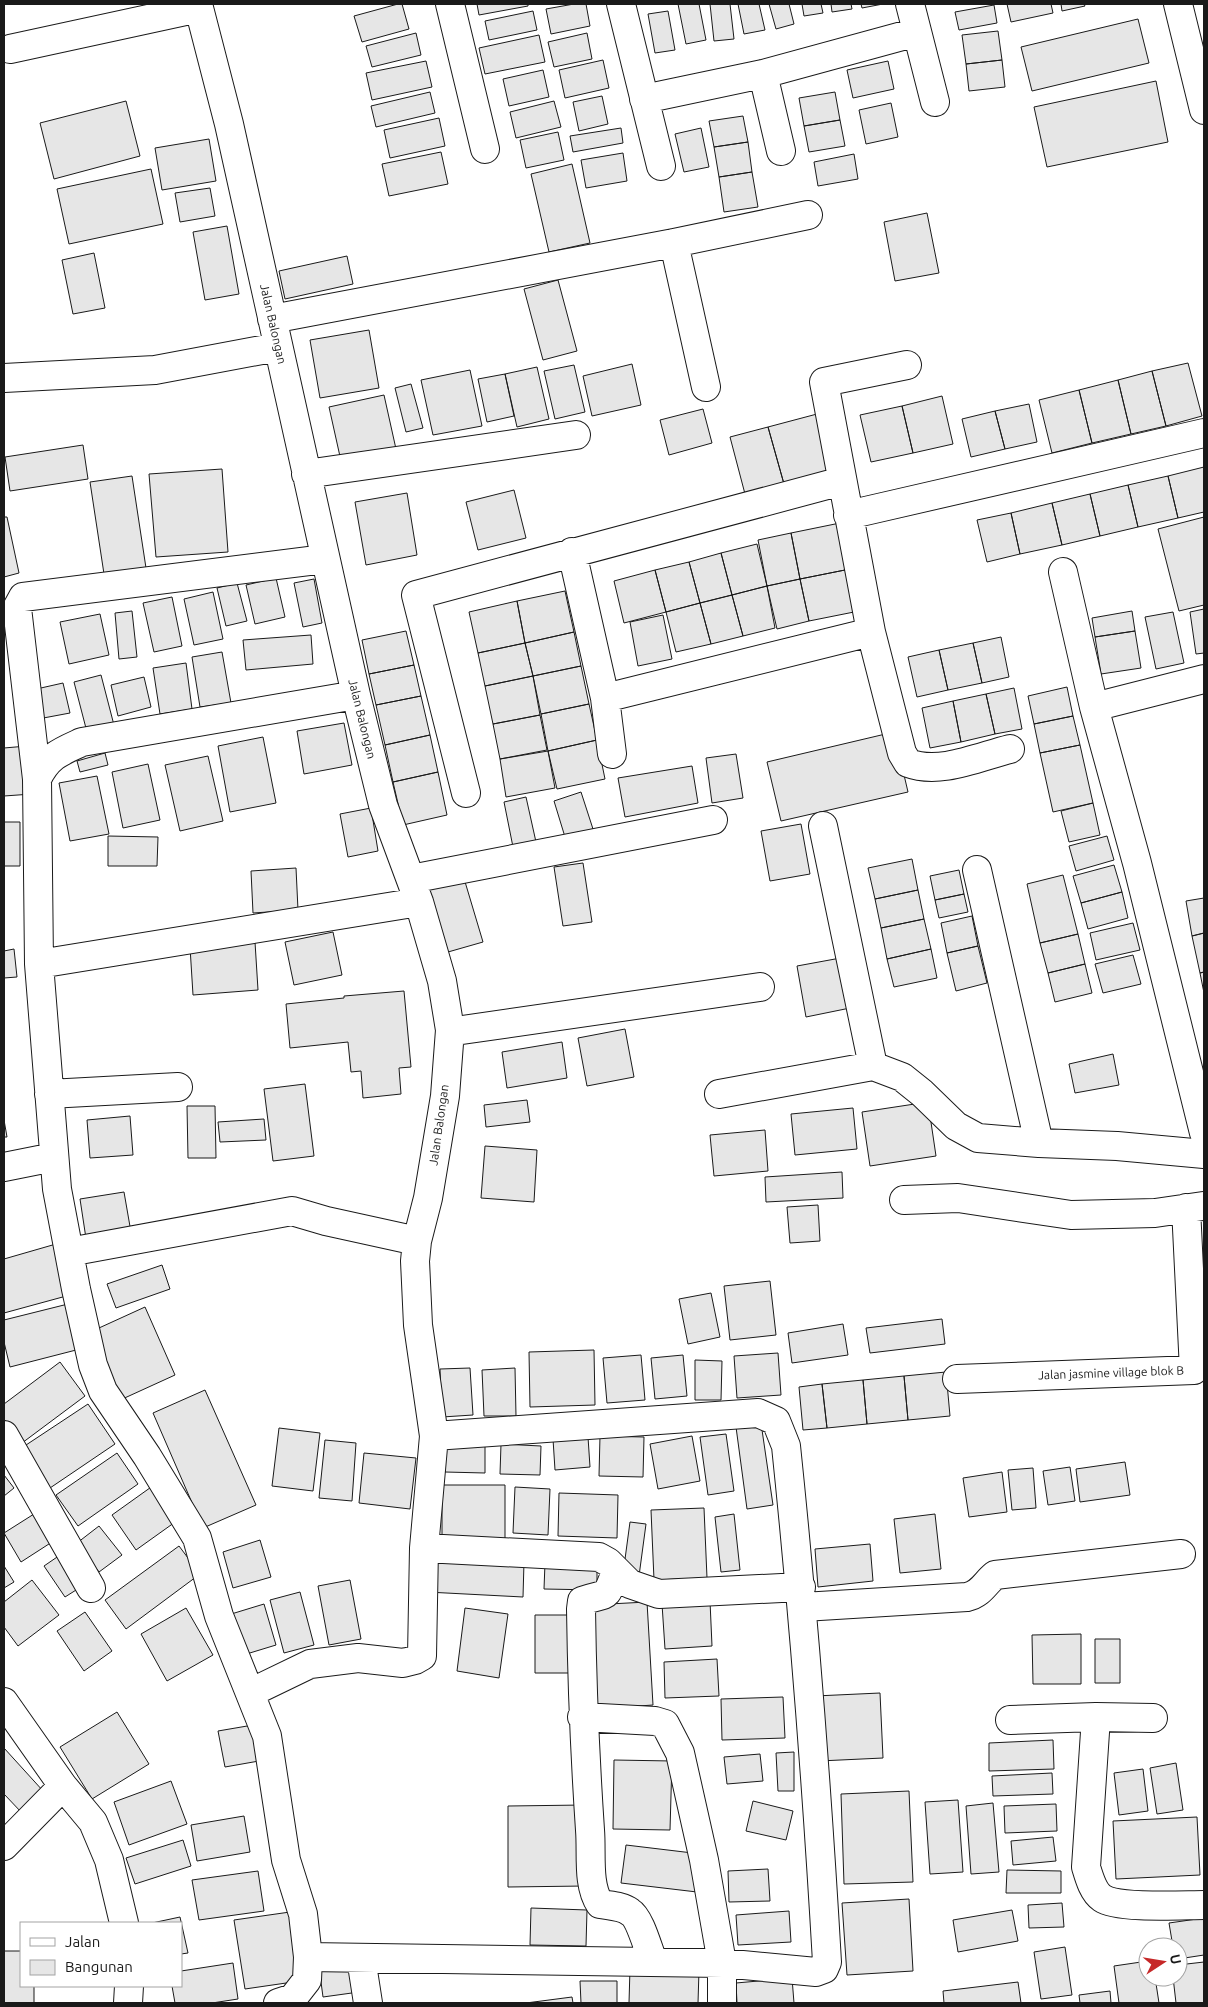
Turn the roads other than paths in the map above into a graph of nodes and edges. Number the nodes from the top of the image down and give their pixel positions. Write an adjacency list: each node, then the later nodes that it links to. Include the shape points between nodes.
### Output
1 (450, 4): 12 (street)
2 (620, 4): 9 (street)
3 (910, 4): 6 (street)
4 (1178, 4): 11 (street)
5 (199, 6): 7 (street); 17 (street, Jalan Balongan)
6 (917, 32): 8 (street); 10 (street)
7 (10, 49)
8 (763, 74): 9 (street); 13 (street)
9 (644, 99): 14 (street)
10 (935, 102)
11 (1204, 110)
12 (485, 149)
13 (781, 151)
14 (661, 166)
15 (808, 215): 16 (street)
16 (674, 243): 17 (street); 21 (street)
17 (272, 319): 18 (street, Jalan Balongan)
18 (278, 347): 20 (street, via 155,370); 24 (street, Jalan Balongan)
19 (907, 365): 25 (street, via 824,382)
20 (4, 378)
21 (706, 387)
22 (1204, 432): 26 (street)
23 (576, 435): 24 (street)
24 (306, 474): 28 (street, Jalan Balongan)
25 (842, 481): 26 (street); 27 (street)
26 (848, 515): 30 (street)
27 (572, 552): 33 (street); 38 (street, via 416,595)
28 (325, 559): 32 (street, Jalan Balongan); 37 (street, via 23,597 17,608)
29 (1063, 572): 34 (street)
30 (871, 632): 33 (street); 35 (street, via 902,753 908,763 938,768)
31 (1204, 679): 34 (street)
32 (356, 695): 37 (street, via 82,742 52,757); 42 (street, Jalan Balongan, via 383,805)
33 (604, 698): 36 (street)
34 (1094, 707): 50 (street, via 1137,863)
35 (1010, 749)
36 (612, 754)
37 (37, 779): 43 (street)
38 (466, 793)
39 (713, 820): 42 (street)
40 (823, 826): 46 (street)
41 (977, 870): 51 (street)
42 (415, 891): 43 (street); 45 (street, Jalan Balongan, via 442,981)
43 (39, 964): 48 (street)
44 (760, 987): 45 (street)
45 (450, 1030): 57 (street, Jalan Balongan, via 445,1096 428,1198)
46 (873, 1066): 49 (street); 51 (street, via 902,1077 956,1126 978,1138)
47 (178, 1087): 48 (street)
48 (49, 1094): 53 (street)
49 (718, 1094)
50 (1204, 1133)
51 (1039, 1143): 52 (street)
52 (1204, 1154)
53 (54, 1157): 54 (street); 58 (street)
54 (4, 1167)
55 (904, 1200): 56 (street, via 958,1198 1071,1215 1155,1213)
56 (1195, 1207): 59 (street, Jalan jasmine village blok B, via 1194,1370)
57 (417, 1241): 58 (street, via 292,1211); 61 (street, Jalan Balongan, via 418,1325)
58 (69, 1252): 68 (street, via 93,1365 103,1391 197,1538 219,1616)
59 (957, 1378)
60 (4, 1435): 65 (street)
61 (434, 1436): 62 (street, Jalan Balongan); 66 (street, via 758,1413 776,1421 786,1446)
62 (424, 1548): 64 (street, via 599,1557); 68 (street, Jalan Balongan, via 422,1656 403,1663 358,1658 310,1664)
63 (1181, 1554): 66 (street, via 995,1574 981,1591 967,1597)
64 (616, 1572): 66 (street, via 630,1584 659,1594); 69 (street, via 608,1594 582,1601)
65 (91, 1588)
66 (802, 1597): 80 (street, via 826,1962 824,1969 816,1972)
67 (4, 1702): 73 (street)
68 (258, 1714): 77 (street, via 286,1860 303,1914)
69 (582, 1717): 79 (street, via 592,1887 600,1904 621,1907 632,1913); 80 (street, via 655,1721 664,1724 670,1733 683,1763)
70 (1096, 1717): 71 (street); 72 (street); 75 (street, via 1086,1867 1090,1882 1102,1898 1125,1905)
71 (1153, 1718)
72 (1010, 1720)
73 (63, 1787): 74 (street); 76 (street, via 93,1822 109,1860)
74 (4, 1846)
75 (1204, 1904)
76 (124, 1922)
77 (308, 1957): 78 (street); 83 (street, via 307,1980 294,1998)
78 (361, 1958): 79 (street); 84 (street)
79 (653, 1961): 80 (street)
80 (722, 1963): 85 (street)
81 (129, 1987): 82 (street)
82 (128, 2003)
83 (278, 2003)
84 (368, 2003)
85 (722, 2003)

